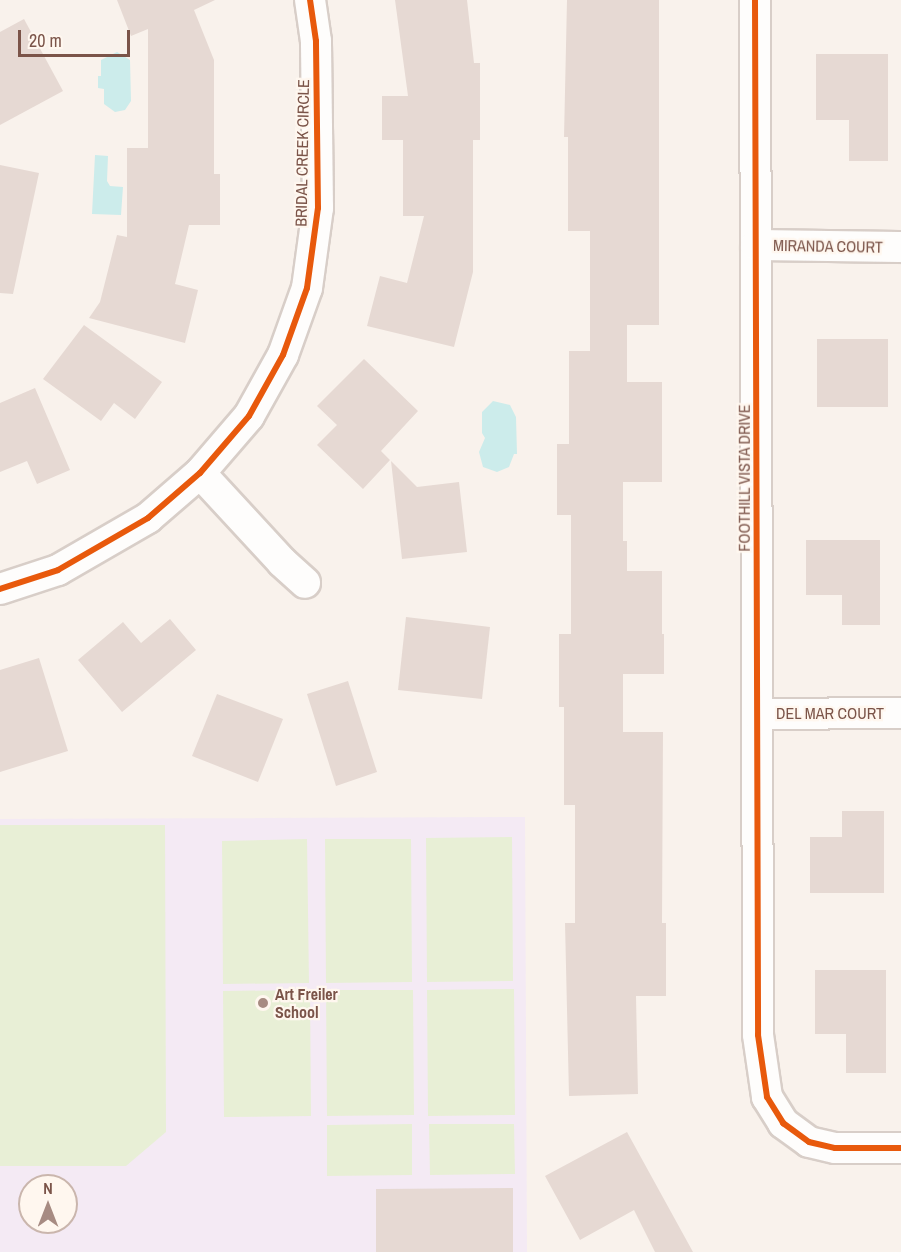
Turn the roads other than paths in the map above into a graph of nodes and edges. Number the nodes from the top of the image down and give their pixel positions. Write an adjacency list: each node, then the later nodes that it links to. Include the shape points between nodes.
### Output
1 (310, 0): 5 (street, BRIDAL CREEK CIRCLE, via 316,41 318,208 307,288 283,355 249,416)
2 (755, 0): 3 (street, FOOTHILL VISTA DRIVE)
3 (756, 244): 4 (street, MIRANDA COURT); 9 (street, FOOTHILL VISTA DRIVE)
4 (901, 247)
5 (200, 473): 6 (street); 7 (street, BRIDAL CREEK CIRCLE, via 148,518 58,570)
6 (305, 583)
7 (0, 589)
8 (901, 713): 9 (street, DEL MAR COURT)
9 (758, 714): 10 (street, FOOTHILL VISTA DRIVE, via 758,1035 767,1097 783,1123 808,1142 835,1148)
10 (901, 1148)

